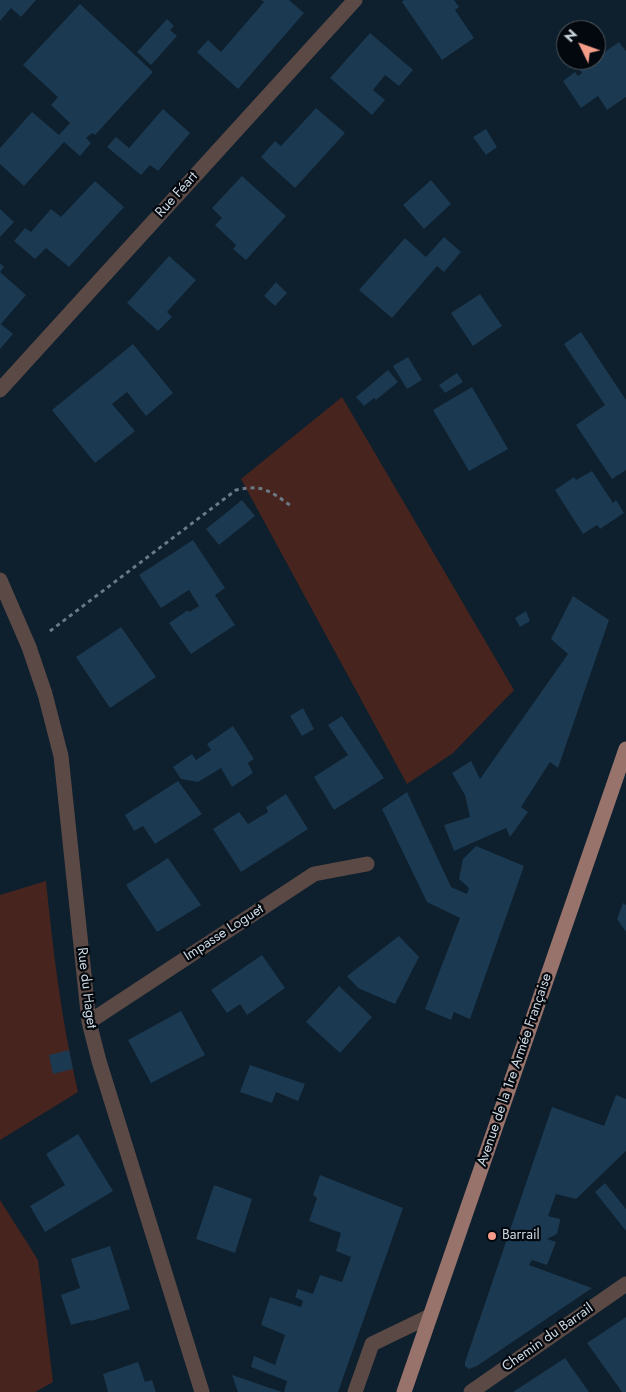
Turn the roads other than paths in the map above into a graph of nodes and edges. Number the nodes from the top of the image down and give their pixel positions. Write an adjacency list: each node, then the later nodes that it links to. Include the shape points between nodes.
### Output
1 (355, 0): 2 (street, Rue Féart)
2 (0, 390)
3 (0, 580): 6 (street, Rue du Haget, via 29,647 61,756)
4 (626, 749): 8 (main road, Avenue de la 1re Armée Française)
5 (367, 864): 6 (street, Impasse Loguet, via 314,874)
6 (89, 1022): 9 (street, Rue du Haget)
7 (626, 1284): 12 (street, Chemin du Barrail)
8 (430, 1316): 10 (street, via 372,1344); 11 (main road, Avenue de la 1re Armée Française)
9 (202, 1392)
10 (355, 1392)
11 (404, 1392)
12 (471, 1392)

